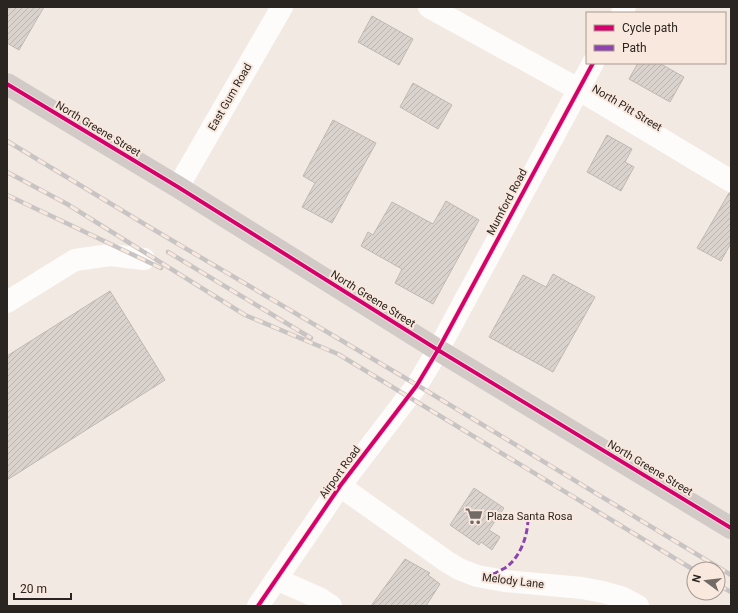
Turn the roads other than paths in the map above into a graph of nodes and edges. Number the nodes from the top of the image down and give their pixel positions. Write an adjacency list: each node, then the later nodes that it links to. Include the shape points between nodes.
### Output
1 (282, 7): 7 (street, East Gum Road)
2 (429, 7): 5 (street, North Pitt Street)
3 (592, 64): 5 (street, Mumford Road)
4 (7, 84): 7 (main road, North Greene Street)
5 (578, 89): 6 (street, North Pitt Street); 10 (street, Mumford Road)
6 (731, 181)
7 (178, 188): 10 (main road, North Greene Street)
8 (144, 259): 9 (street, via 110,255 75,260)
9 (7, 302)
10 (438, 350): 11 (street, Airport Road, via 417,385); 12 (main road, North Greene Street)
11 (340, 486): 13 (street, Airport Road); 16 (street, Melody Lane, via 459,569 477,576 505,581 603,592)
12 (731, 528)
13 (276, 579): 14 (street, Airport Road); 15 (street)
14 (258, 606)
15 (331, 606)
16 (638, 606)

